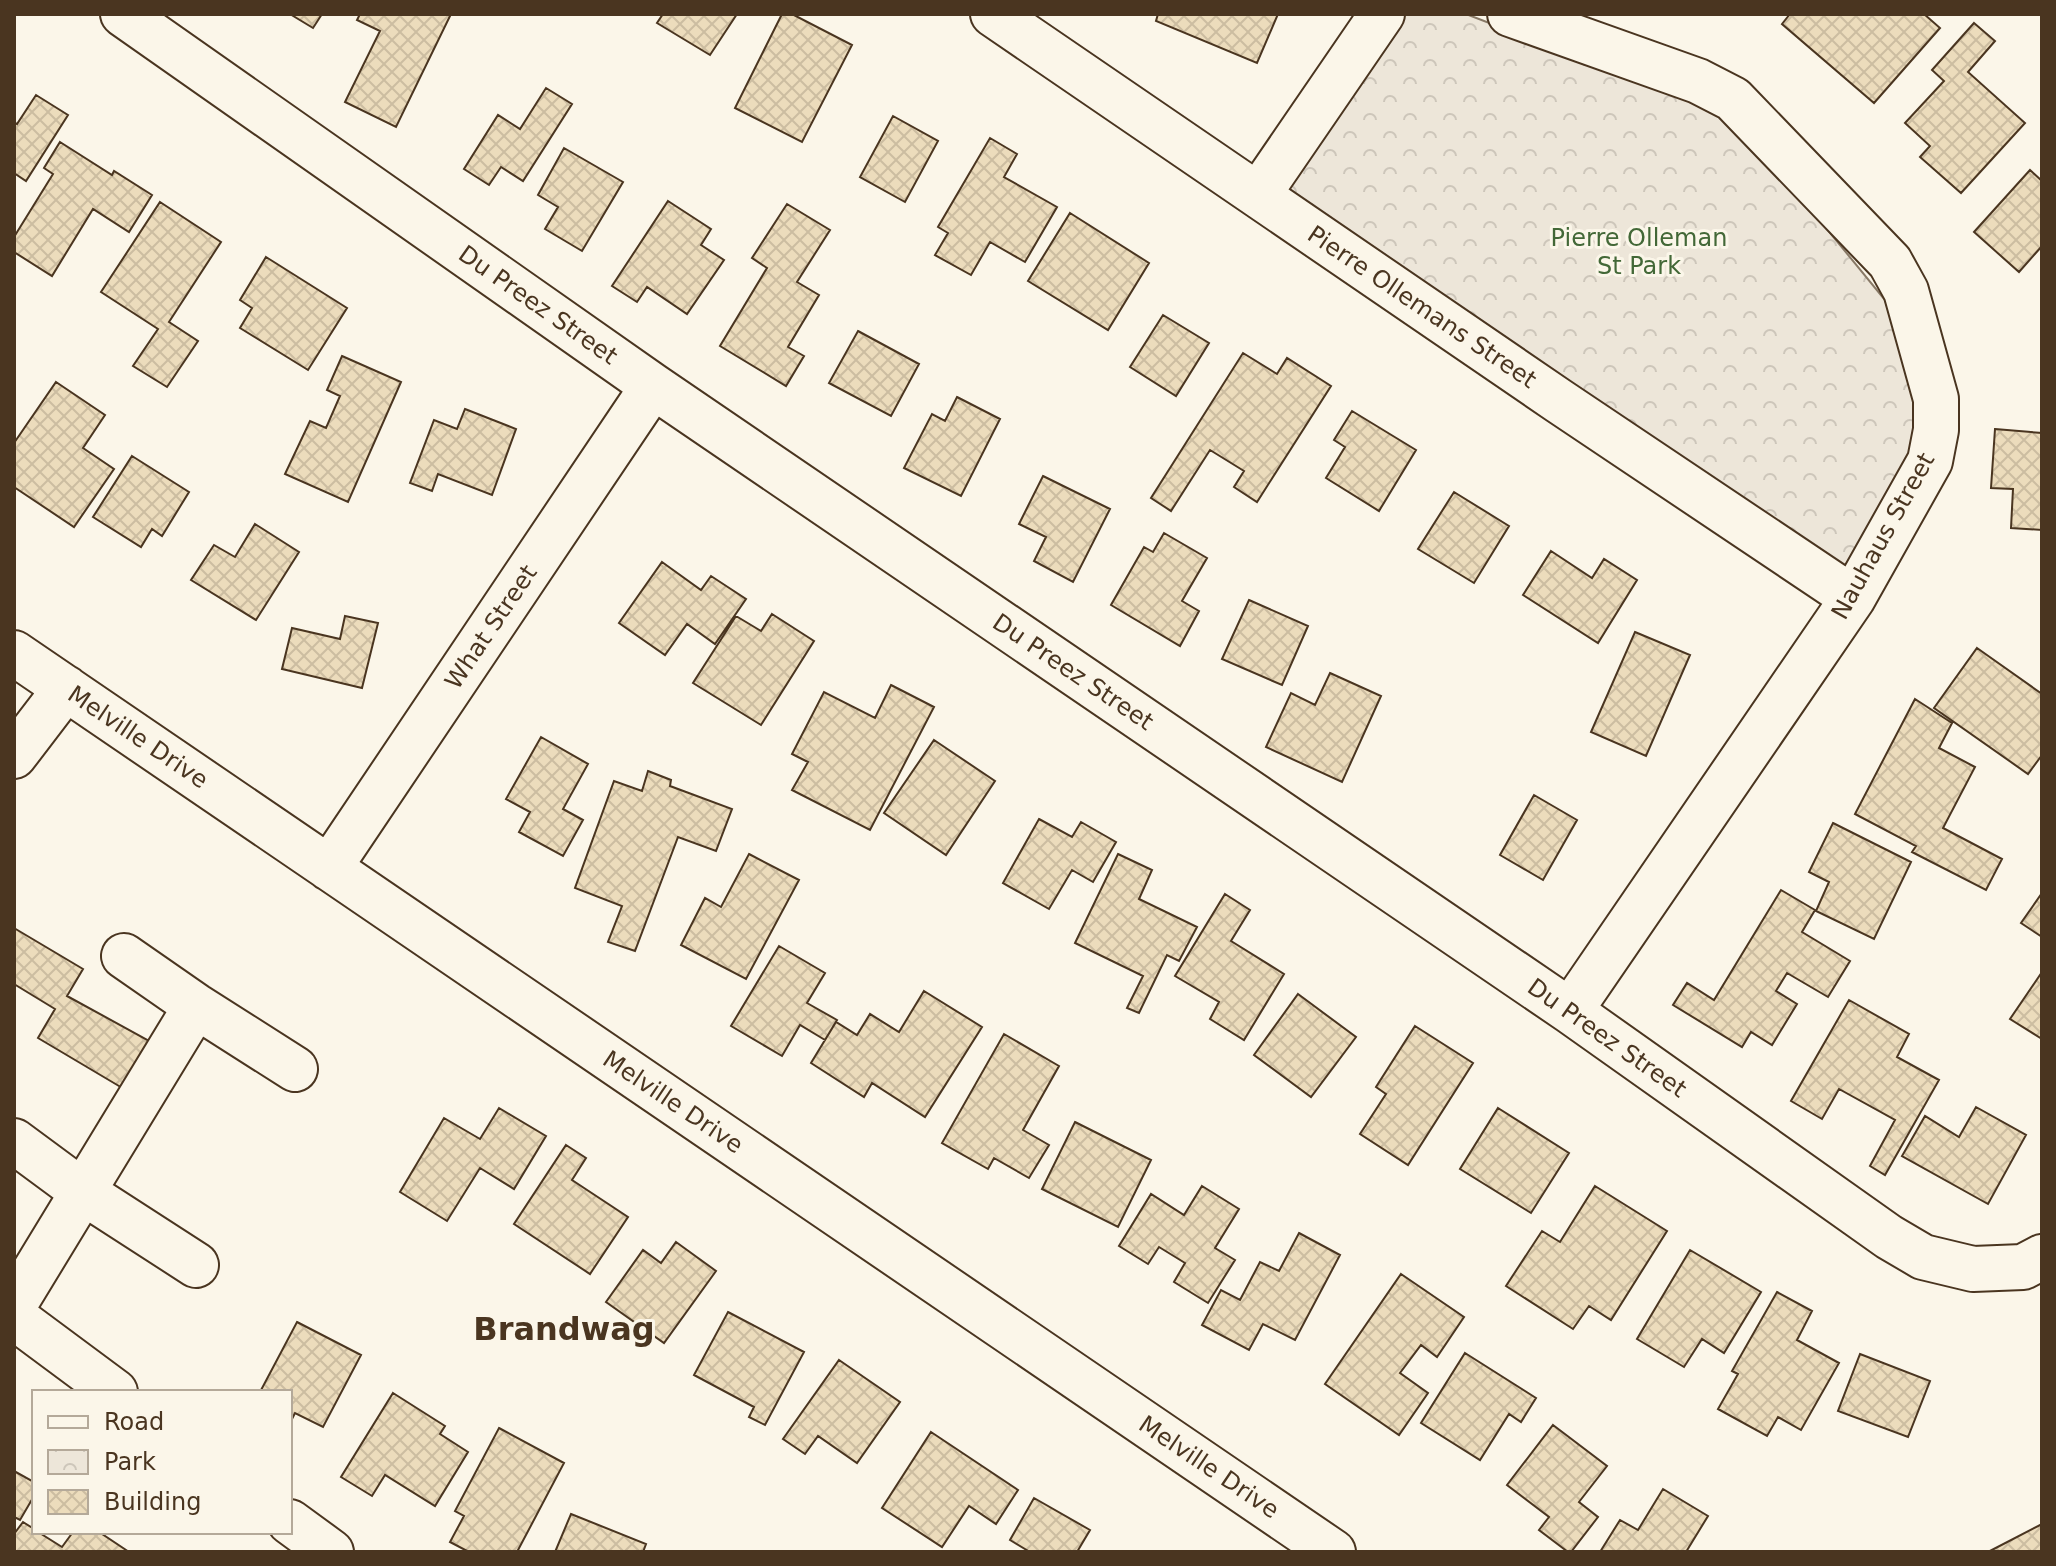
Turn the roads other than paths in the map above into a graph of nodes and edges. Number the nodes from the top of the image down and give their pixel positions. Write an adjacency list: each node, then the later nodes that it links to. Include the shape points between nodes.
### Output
1 (123, 14): 6 (street, Du Preez Street)
2 (993, 14): 5 (street, Pierre Ollemans Street)
3 (1382, 14): 5 (street)
4 (1510, 14): 7 (street, Nauhaus Street, via 1698,81 1733,99 1890,262 1906,291 1932,383 1936,430 1930,461)
5 (1258, 195): 7 (street, Pierre Ollemans Street)
6 (653, 386): 11 (street, What Street); 14 (street, Du Preez Street)
7 (1853, 598): 14 (street, Nauhaus Street)
8 (14, 653): 9 (street, Melville Drive)
9 (66, 688): 10 (street); 11 (street, Melville Drive)
10 (14, 756)
11 (329, 868): 24 (street, Melville Drive)
12 (124, 956): 13 (street)
13 (196, 1006): 15 (street); 17 (street)
14 (1570, 1011): 18 (street, Du Preez Street, via 1855,1215 1923,1257 1973,1269 2023,1267)
15 (295, 1069)
16 (14, 1141): 17 (street)
17 (83, 1192): 19 (street); 20 (street)
18 (2042, 1257)
19 (196, 1265)
20 (14, 1305)
21 (14, 1317): 22 (street)
22 (112, 1390)
23 (292, 1523): 25 (street)
24 (1308, 1545)
25 (331, 1552)

